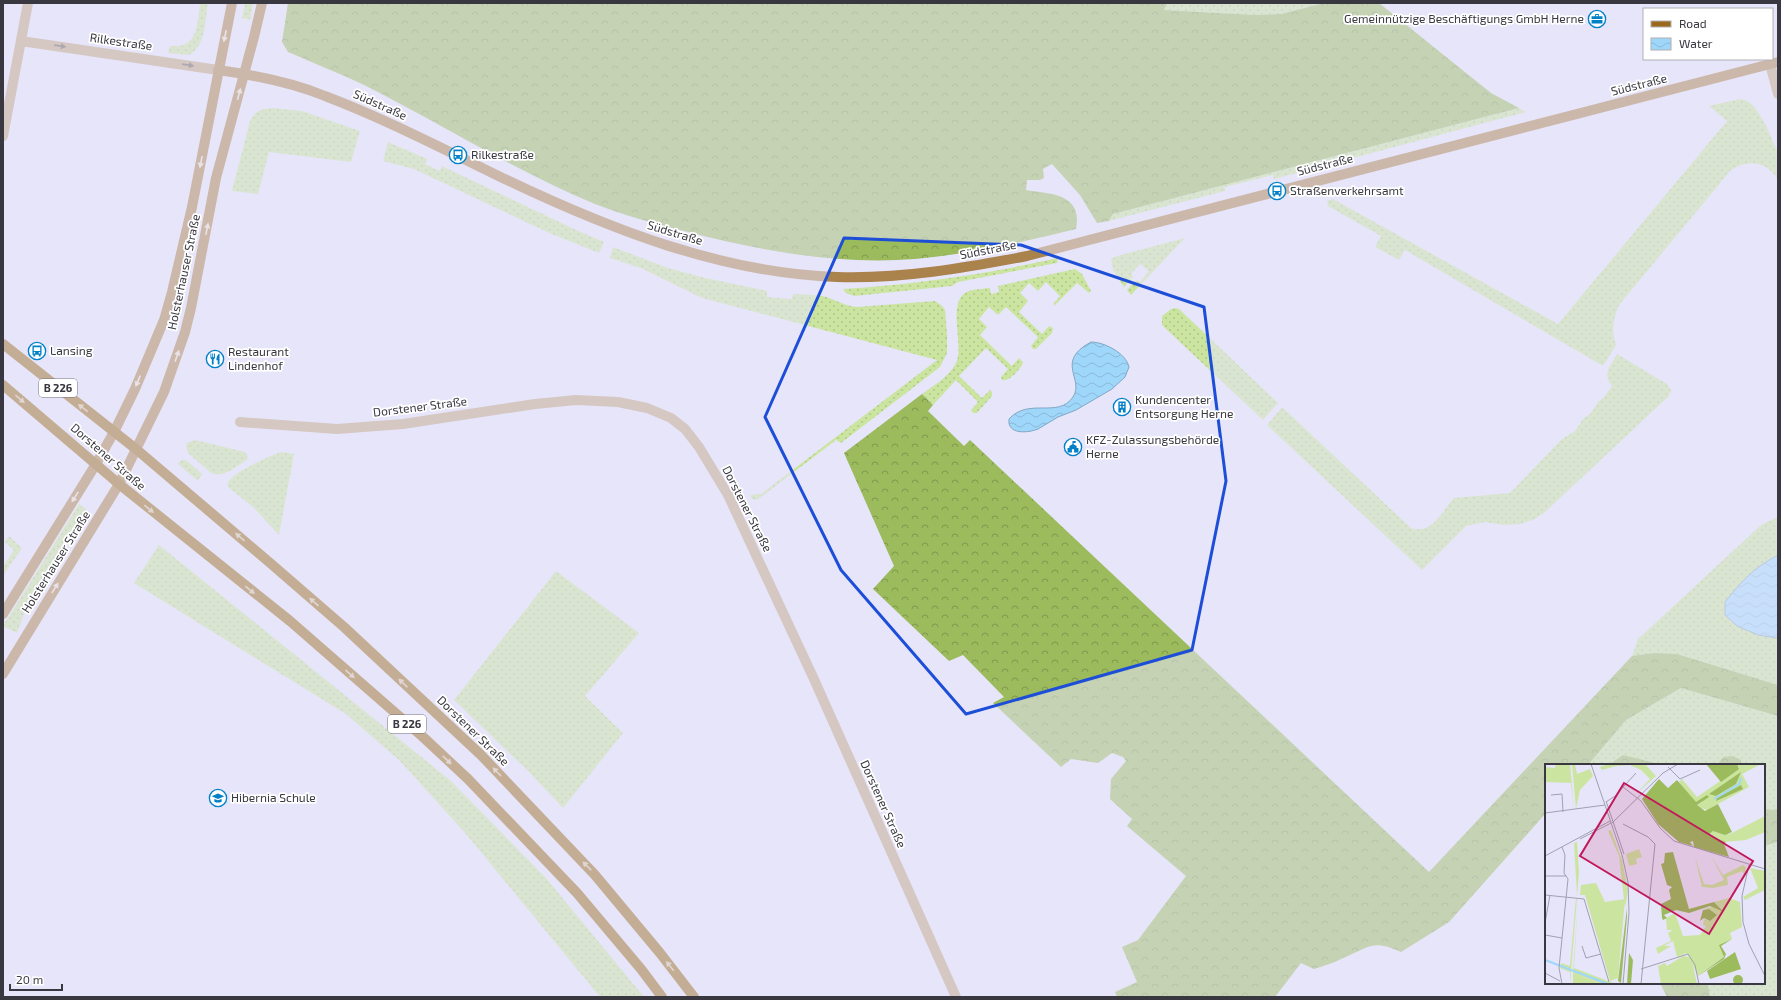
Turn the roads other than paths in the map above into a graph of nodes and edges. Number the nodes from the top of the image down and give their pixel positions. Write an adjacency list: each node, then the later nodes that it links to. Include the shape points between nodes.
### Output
1 (28, 3): 4 (street)
2 (232, 3): 6 (street, Holsterhauser Straße, one-way to 6)
3 (262, 3): 7 (street, Holsterhauser Straße)
4 (21, 40): 6 (street, Rilkestraße, one-way to 6); 9 (street)
5 (1774, 63): 7 (street, Südstraße, via 1027,256 947,270 854,277 815,276 731,262 643,237 508,180 427,140 324,95); 8 (street)
6 (218, 70): 7 (street, Südstraße); 13 (street, Holsterhauser Straße, one-way to 13, via 172,292 153,346)
7 (244, 74): 14 (street, Holsterhauser Straße, one-way to 7, via 164,392 185,332 216,178)
8 (1778, 94)
9 (3, 136)
10 (3, 344): 13 (main road, Dorstener Straße / B 226, one-way to 10)
11 (3, 385): 15 (main road, Dorstener Straße / B 226, one-way to 15)
12 (240, 422): 21 (street, Dorstener Straße, via 337,429 403,424 576,400 618,402 647,408 671,418 685,429 699,447 732,502)
13 (114, 432): 14 (main road, Dorstener Straße / B 226); 15 (street, Holsterhauser Straße)
14 (136, 449): 16 (street, Holsterhauser Straße); 20 (main road, Dorstener Straße / B 226, one-way to 14, via 595,875 481,755 344,627)
15 (96, 464): 16 (main road, Dorstener Straße / B 226); 17 (street, Holsterhauser Straße, one-way to 17)
16 (119, 484): 18 (street, Holsterhauser Straße, one-way to 16); 19 (main road, Dorstener Straße / B 226, one-way to 19, via 290,621 468,779 577,893)
17 (3, 614)
18 (3, 674)
19 (662, 997)
20 (694, 997)
21 (956, 997)

